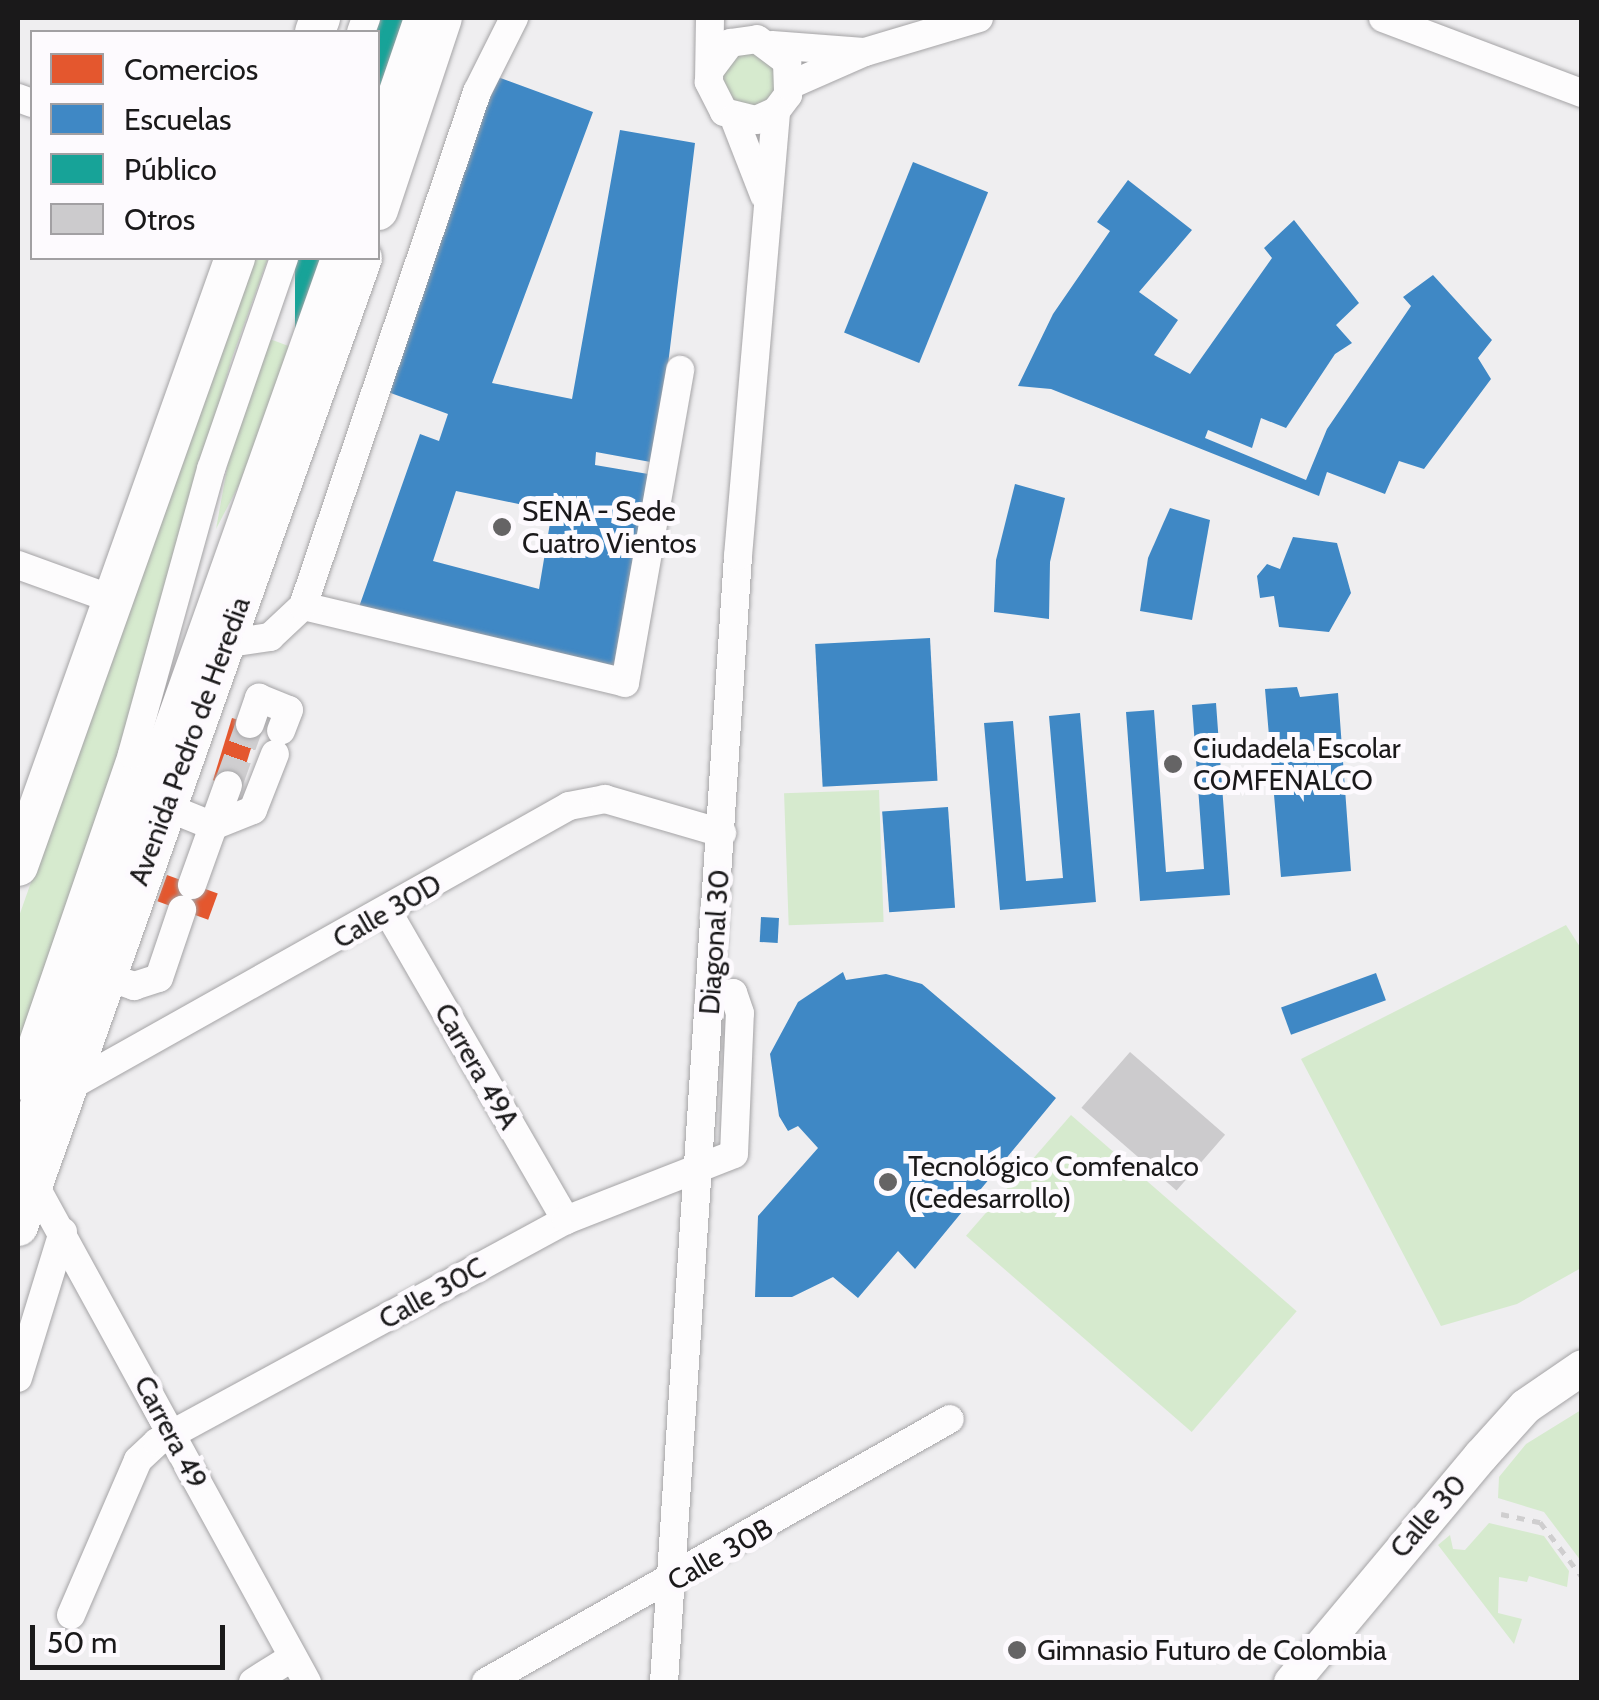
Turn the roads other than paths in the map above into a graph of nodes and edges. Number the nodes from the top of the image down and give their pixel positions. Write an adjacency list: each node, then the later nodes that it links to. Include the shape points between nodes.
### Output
1 (418, 18): 15 (street)
2 (442, 18): 17 (highway)
3 (514, 18): 25 (street, via 477,92)
4 (710, 18): 10 (street)
5 (979, 18): 9 (street)
6 (1383, 18): 7 (street)
7 (1414, 21): 12 (street)
8 (758, 34): 9 (street); 10 (street, via 730,44); 11 (street, via 787,62)
9 (865, 52): 11 (street)
10 (710, 70): 14 (street, via 711,93)
11 (790, 85): 13 (street)
12 (1582, 93)
13 (776, 112): 14 (street, via 756,120); 16 (street, Diagonal 30)
14 (734, 118): 16 (street, Diagonal 30)
15 (380, 129)
16 (766, 201): 31 (street, Diagonal 30)
17 (380, 204)
18 (233, 260): 24 (highway)
19 (283, 260): 38 (street, via 211,470 132,754)
20 (334, 260): 41 (street)
21 (361, 260): 26 (highway, Avenida Pedro de Heredia)
22 (680, 370): 25 (street, via 625,683)
23 (18, 565): 24 (street)
24 (112, 599): 32 (highway)
25 (303, 606): 26 (street, via 270,637)
26 (223, 644): 29 (highway, Avenida Pedro de Heredia)
27 (250, 724): 30 (street, via 258,698 289,710 253,810)
28 (228, 785): 30 (street)
29 (164, 806): 30 (street); 34 (highway, Avenida Pedro de Heredia)
30 (213, 826): 33 (street)
31 (722, 832): 35 (street, Calle 30D, via 663,812 587,800); 37 (street, Diagonal 30)
32 (18, 866)
33 (184, 908): 34 (street); 36 (street, via 159,978 134,986)
34 (128, 909): 36 (highway, Avenida Pedro de Heredia)
35 (388, 912): 39 (street, Calle 30D); 42 (street, Carrera 49A)
36 (105, 976): 39 (highway, Avenida Pedro de Heredia)
37 (710, 997): 40 (street, Diagonal 30); 40 (street, Calle 30C, via 737,997 740,1138 721,1164)
38 (18, 1086)
39 (65, 1089): 41 (highway, Avenida Pedro de Heredia)
40 (696, 1165): 42 (street, Calle 30C); 49 (street, Diagonal 30)
41 (25, 1166): 43 (highway, Avenida Pedro de Heredia); 44 (street, Carrera 49)
42 (566, 1220): 48 (street, Calle 30C)
43 (18, 1226)
44 (62, 1232): 46 (street); 48 (street, Carrera 49)
45 (1582, 1366): 52 (main road, Calle 30, via 1525,1406)
46 (18, 1378)
47 (950, 1419): 49 (street, Calle 30B)
48 (173, 1434): 50 (street, Calle 30C, via 138,1460); 51 (street, Carrera 49)
49 (669, 1584): 55 (street, Calle 30B); 56 (street, Diagonal 30)
50 (71, 1615)
51 (293, 1657): 53 (street); 54 (street, Carrera 49)
52 (1287, 1679)
53 (252, 1682)
54 (308, 1682)
55 (486, 1682)
56 (664, 1682)

